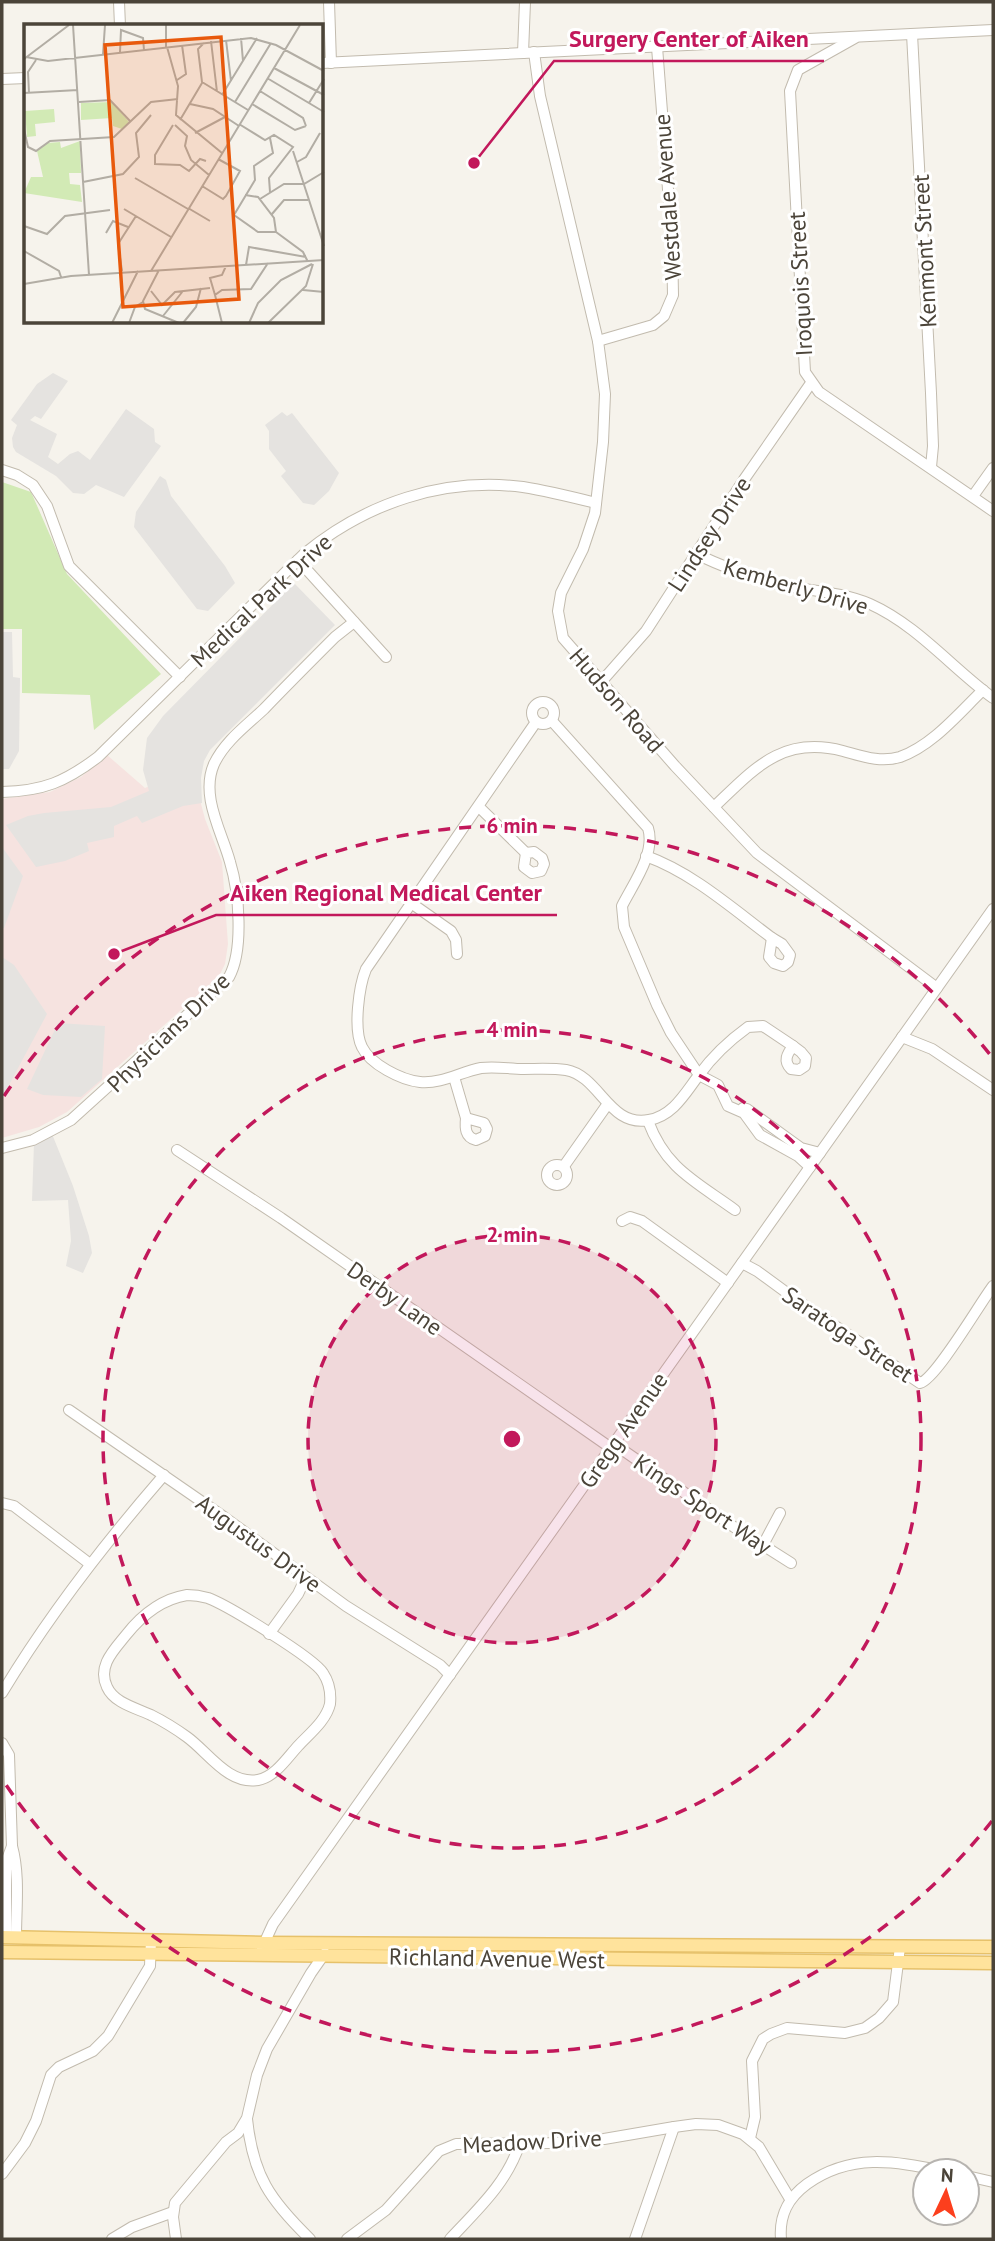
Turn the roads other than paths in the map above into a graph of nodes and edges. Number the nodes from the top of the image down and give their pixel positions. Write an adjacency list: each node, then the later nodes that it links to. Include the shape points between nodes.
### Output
1 (120, 2): 4 (street)
2 (329, 2): 10 (street)
3 (526, 2): 9 (street, Hudson Road)
4 (120, 24)
5 (993, 30): 6 (street)
6 (912, 34): 7 (street); 15 (street, Kenmont Street)
7 (855, 37): 8 (street); 14 (street, Iroquois Street, via 798,70 790,91 802,335 805,372)
8 (657, 47): 9 (street); 13 (street, Westdale Avenue, via 673,295 664,316 653,325)
9 (528, 53): 10 (street); 13 (street, Hudson Road)
10 (327, 63)
11 (24, 78): 12 (street)
12 (2, 79)
13 (598, 341): 19 (street, Hudson Road, via 605,415)
14 (811, 383): 15 (street, Iroquois Street); 21 (street, Lindsey Drive)
15 (931, 467): 18 (street, Iroquois Street)
16 (993, 468): 18 (street)
17 (2, 470): 25 (street, via 33,485 47,506 69,566)
18 (973, 496): 20 (street, Iroquois Street)
19 (596, 503): 22 (street, Medical Park Drive, via 506,486 428,492 357,518); 26 (street, Hudson Road, via 589,535 561,593 558,611 563,638)
20 (993, 511)
21 (696, 554): 26 (street, Lindsey Drive, via 646,631); 27 (street, Kemberly Drive, via 765,581 870,604 905,626)
22 (298, 560): 23 (street); 25 (street, Medical Park Drive)
23 (354, 622): 24 (street); 50 (street, Physicians Drive, via 230,741 212,771 215,821 236,893 237,955 229,977 77,1116 46,1134)
24 (386, 657)
25 (180, 677): 31 (street, Medical Park Drive, via 78,772 47,787)
26 (602, 681): 33 (street, Hudson Road)
27 (983, 690): 28 (street, Kemberly Drive); 33 (street, via 933,738 903,756 877,760 830,749 787,749 753,769)
28 (993, 698)
29 (552, 720): 30 (street); 30 (street, via 552,706 542,701 534,708); 35 (street, via 645,823 650,839)
30 (536, 722): 32 (street)
31 (2, 792)
32 (479, 807): 34 (street); 36 (street)
33 (715, 807): 40 (street, Hudson Road, via 757,853)
34 (526, 853)
35 (646, 856): 38 (street, via 700,885); 43 (street, via 622,906 622,920 663,1019)
36 (411, 902): 39 (street, via 451,931); 44 (street, via 363,976 359,1040 370,1057 400,1076 419,1082)
37 (993, 909): 40 (street, Gregg Avenue)
38 (772, 938)
39 (457, 954)
40 (937, 988): 41 (street, Gregg Avenue)
41 (902, 1037): 45 (street, via 932,1049); 52 (street, Gregg Avenue)
42 (793, 1046): 43 (street, via 763,1026 748,1027)
43 (699, 1075): 47 (street, via 718,1085); 49 (street, via 680,1102)
44 (454, 1077): 46 (street, via 497,1067 568,1071 591,1084); 48 (street)
45 (993, 1090)
46 (607, 1105): 49 (street, via 626,1117); 53 (street)
47 (728, 1106): 52 (street, via 747,1109 801,1148); 54 (street, via 744,1113 766,1140)
48 (466, 1118)
49 (648, 1121): 55 (street, via 679,1171)
50 (2, 1148)
51 (177, 1150): 61 (street, Derby Lane)
52 (820, 1153): 54 (street, Gregg Avenue)
53 (564, 1166)
54 (810, 1167): 57 (street, Gregg Avenue)
55 (735, 1210)
56 (622, 1221): 58 (street, via 630,1217 642,1221)
57 (742, 1263): 58 (street, Gregg Avenue); 59 (street, Saratoga Street, via 920,1383 927,1381 945,1358)
58 (728, 1283): 61 (street, Gregg Avenue)
59 (993, 1286)
60 (69, 1410): 62 (street, Augustus Drive)
61 (612, 1446): 65 (street, Kings Sport Way); 70 (street, Gregg Avenue)
62 (164, 1475): 67 (street); 68 (street, Augustus Drive)
63 (2, 1503): 67 (street, via 14,1506)
64 (780, 1513): 65 (street)
65 (763, 1545): 66 (street, Kings Sport Way)
66 (791, 1563)
67 (90, 1564): 71 (street)
68 (306, 1577): 69 (street); 70 (street, Augustus Drive)
69 (269, 1634): 69 (street, via 211,1599 179,1597 153,1609 130,1631 107,1659 106,1685 118,1699 189,1738 233,1775 245,1780 264,1778 320,1723 330,1696 323,1672 310,1658)
70 (450, 1675): 77 (street, Gregg Avenue, via 273,1924)
71 (2, 1693)
72 (2, 1743): 73 (street, via 9,1755 16,1859)
73 (8, 1937): 74 (main road, Richland Avenue West)
74 (151, 1940): 77 (main road, Richland Avenue West); 80 (street)
75 (900, 1947): 76 (main road, Richland Avenue West); 78 (main road, Richland Avenue West); 81 (street)
76 (993, 1947)
77 (261, 1948): 78 (main road, Richland Avenue West); 80 (main road, Richland Avenue West)
78 (326, 1948): 81 (main road, Richland Avenue West, via 485,1958); 83 (street, via 262,2060)
79 (2, 1952): 80 (main road, Richland Avenue West)
80 (152, 1955): 88 (street, via 150,1966 101,2044 51,2075 36,2121)
81 (899, 1961): 82 (main road, Richland Avenue West); 85 (street, via 893,2002 864,2028 845,2033 787,2028 763,2039 752,2061 755,2117)
82 (993, 1963)
83 (247, 2118): 90 (street); 93 (street, via 263,2183)
84 (674, 2127): 85 (street, Meadow Drive, via 718,2125); 86 (street, Meadow Drive, via 604,2139); 96 (street)
85 (750, 2138): 89 (street, via 767,2157)
86 (520, 2143): 94 (street, Meadow Drive, via 444,2148 386,2210); 95 (street, via 514,2163 500,2183)
87 (911, 2165): 89 (street, via 855,2162 827,2171)
88 (2, 2174)
89 (790, 2199): 97 (street, via 781,2223)
90 (173, 2212): 91 (street); 92 (street)
91 (112, 2239)
92 (176, 2239)
93 (310, 2239)
94 (347, 2239)
95 (450, 2239)
96 (635, 2239)
97 (782, 2239)

